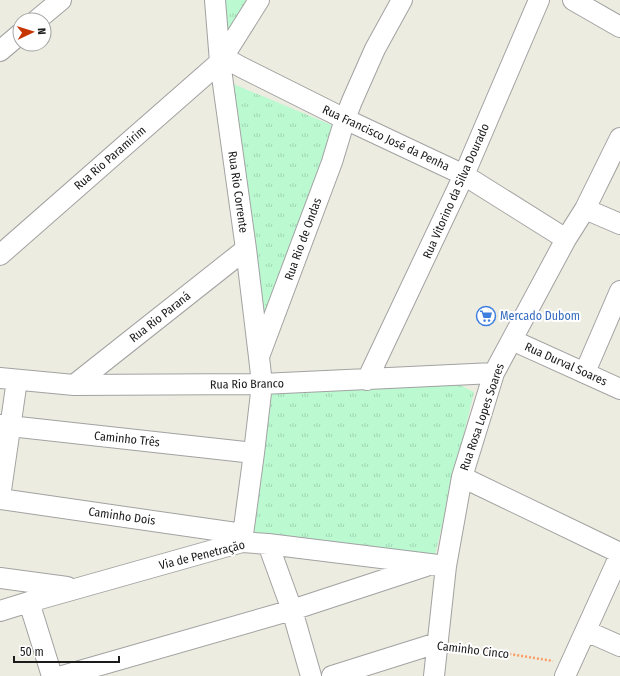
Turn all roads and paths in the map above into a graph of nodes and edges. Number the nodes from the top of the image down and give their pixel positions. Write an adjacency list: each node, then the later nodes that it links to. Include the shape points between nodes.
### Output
1 (61, 0): 7 (street)
2 (215, 0): 11 (street, Rua Rio Corrente)
3 (259, 0): 11 (street, Rua Rio Paramirim)
4 (402, 0): 12 (street, Rua Rio de Ondas, via 375,49)
5 (539, 0): 14 (street, Rua Vitorino da Silva Dourado)
6 (573, 0): 8 (street)
7 (47, 12)
8 (620, 27)
9 (12, 41): 10 (street)
10 (0, 51)
11 (221, 60): 12 (street, Rua Francisco José da Penha, via 241,67); 18 (street, Rua Rio Corrente); 19 (street, Rua Rio Paramirim)
12 (345, 119): 14 (street, Rua Francisco José da Penha); 22 (street, Rua Rio de Ondas, via 332,162)
13 (620, 138): 15 (street, Rua Rosa Lopes Soares)
14 (464, 175): 17 (street, Rua Francisco José da Penha); 26 (street, Rua Vitorino da Silva Dourado)
15 (585, 208): 16 (street); 17 (street, Rua Rosa Lopes Soares)
16 (620, 224)
17 (566, 239): 21 (street, Rua Rosa Lopes Soares)
18 (246, 249): 22 (street, Rua Rio Corrente); 28 (street, Rua Rio Paraná)
19 (0, 255)
20 (620, 291): 23 (street)
21 (512, 340): 23 (street, Rua Durval Soares); 24 (street, Rua Rosa Lopes Soares)
22 (259, 357): 27 (street, Rua Rio Corrente)
23 (585, 372): 29 (street, Rua Durval Soares)
24 (494, 373): 26 (street, Rua Rio Branco); 32 (street, Rua Rosa Lopes Soares)
25 (8, 379): 28 (street, Rua Rio Branco); 30 (street)
26 (367, 380): 27 (street, Rua Rio Branco)
27 (262, 384): 28 (street, Rua Rio Branco); 31 (street, Rua Rio Corrente)
28 (74, 385)
29 (620, 388)
30 (5, 426): 31 (street, Caminho Três); 33 (street)
31 (254, 453): 34 (street, Rua Rio Corrente)
32 (462, 477): 36 (street); 37 (street, Rua Rosa Lopes Soares)
33 (0, 498): 34 (street, Caminho Dois)
34 (243, 538): 35 (street, Via de Penetração); 39 (street, Via de Penetração)
35 (268, 544): 37 (street, Via de Penetração); 41 (street)
36 (620, 554): 43 (street)
37 (439, 565): 41 (street); 44 (street, Rua Rosa Lopes Soares)
38 (0, 578): 39 (street)
39 (76, 589): 40 (street, Via de Penetração)
40 (29, 602): 42 (street, Via de Penetração); 47 (street)
41 (292, 610): 48 (street); 49 (street)
42 (0, 611)
43 (586, 631): 45 (street); 46 (street)
44 (437, 643): 46 (path, Caminho Cinco); 50 (street, Caminho Cinco); 51 (street, Rua Rosa Lopes Soares)
45 (620, 646)
46 (568, 670)
47 (52, 676)
48 (62, 676)
49 (311, 676)
50 (332, 676)
51 (434, 676)

